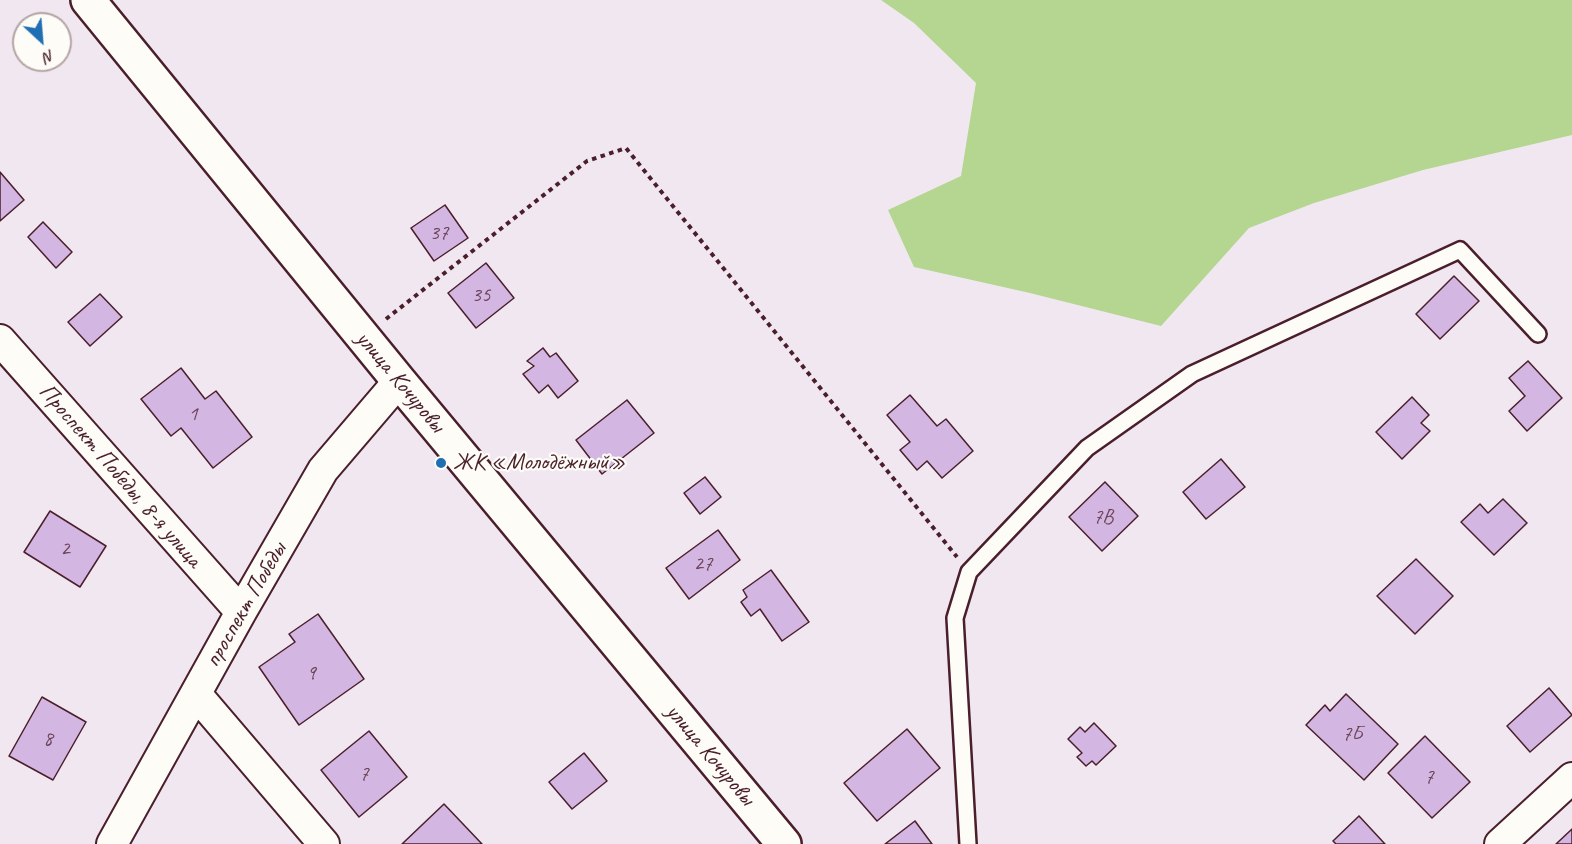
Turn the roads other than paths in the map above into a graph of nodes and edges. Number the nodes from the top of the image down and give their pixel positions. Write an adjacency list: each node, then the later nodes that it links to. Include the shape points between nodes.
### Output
1 (88, 0): 4 (street, улица Кочуровы)
2 (1538, 334): 11 (lane, via 1460,250 1192,374 1087,448 969,572 955,618)
3 (0, 340): 5 (street, Проспект Победы, 8-я улица)
4 (399, 381): 5 (street, проспект Победы, via 323,470); 10 (street, улица Кочуровы)
5 (241, 612): 6 (street, проспект Победы)
6 (196, 694): 8 (street, проспект Победы); 9 (street)
7 (1572, 778): 12 (street)
8 (112, 844)
9 (324, 844)
10 (784, 844)
11 (969, 844)
12 (1500, 844)

